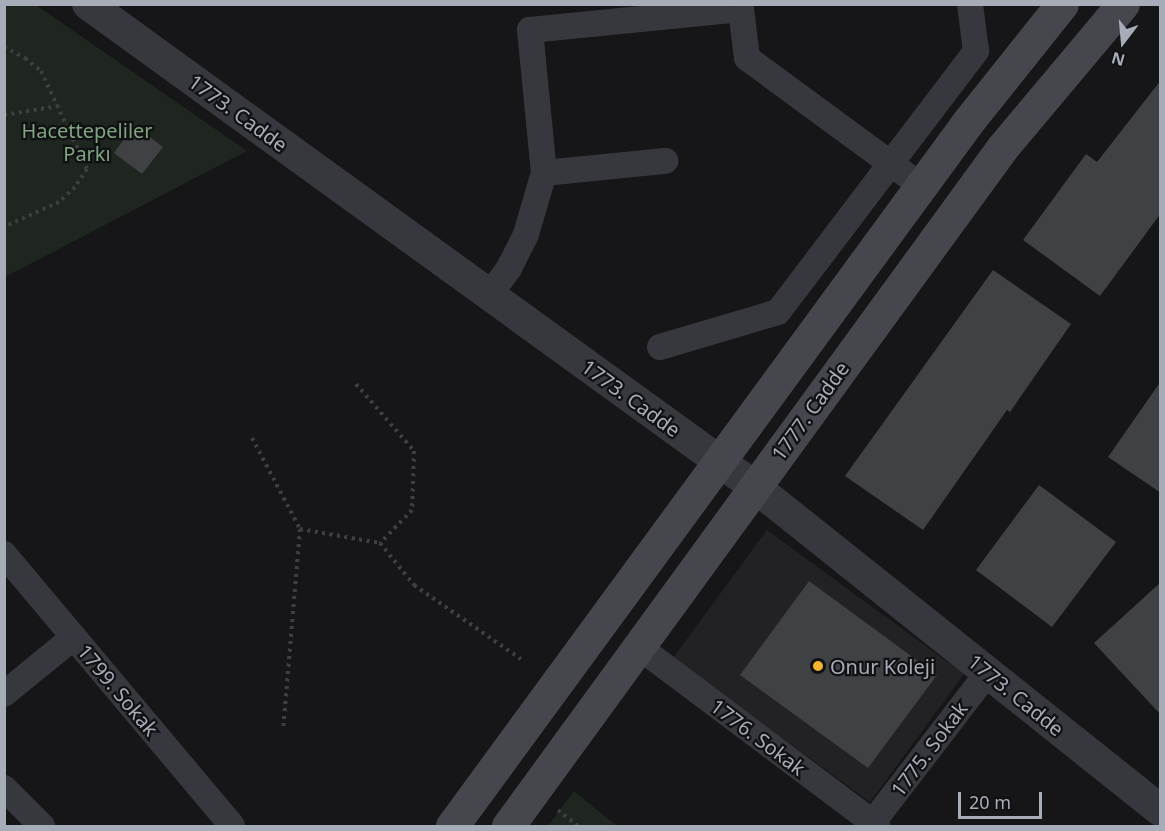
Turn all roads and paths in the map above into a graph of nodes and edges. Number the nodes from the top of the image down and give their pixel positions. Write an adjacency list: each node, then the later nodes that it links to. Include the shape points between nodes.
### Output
1 (88, 4): 13 (street, 1773. Cadde)
2 (970, 4): 9 (street, via 976,51)
3 (1062, 4): 11 (main road)
4 (1123, 4): 18 (main road, 1777. Cadde, via 1002,148)
5 (4, 47): 6 (path, via 41,71)
6 (57, 106): 7 (path); 12 (path, via 87,169 59,202)
7 (4, 115)
8 (665, 161): 10 (street)
9 (889, 162): 10 (street, via 747,58 741,9 530,30); 11 (street); 14 (street, via 778,312)
10 (544, 173): 13 (street, via 526,234 509,268)
11 (921, 186): 17 (main road)
12 (4, 227)
13 (489, 295): 17 (street, 1773. Cadde)
14 (660, 347)
15 (356, 384): 20 (path, via 414,451 412,510)
16 (252, 438): 19 (path)
17 (719, 462): 18 (street, 1773. Cadde); 33 (main road)
18 (755, 487): 23 (main road, 1777. Cadde); 25 (street, 1773. Cadde)
19 (300, 528): 20 (path); 27 (path)
20 (380, 543): 24 (path, via 414,585)
21 (4, 554): 22 (street, 1799. Sokak)
22 (74, 637): 26 (street); 32 (street, 1799. Sokak)
23 (639, 647): 30 (street, 1776. Sokak); 34 (main road, 1777. Cadde)
24 (521, 658)
25 (988, 672): 29 (street, 1773. Cadde); 30 (street, 1775. Sokak)
26 (4, 694)
27 (283, 730)
28 (4, 788): 31 (street)
29 (1161, 810)
30 (874, 825)
31 (42, 826)
32 (232, 826)
33 (452, 826)
34 (508, 826)

